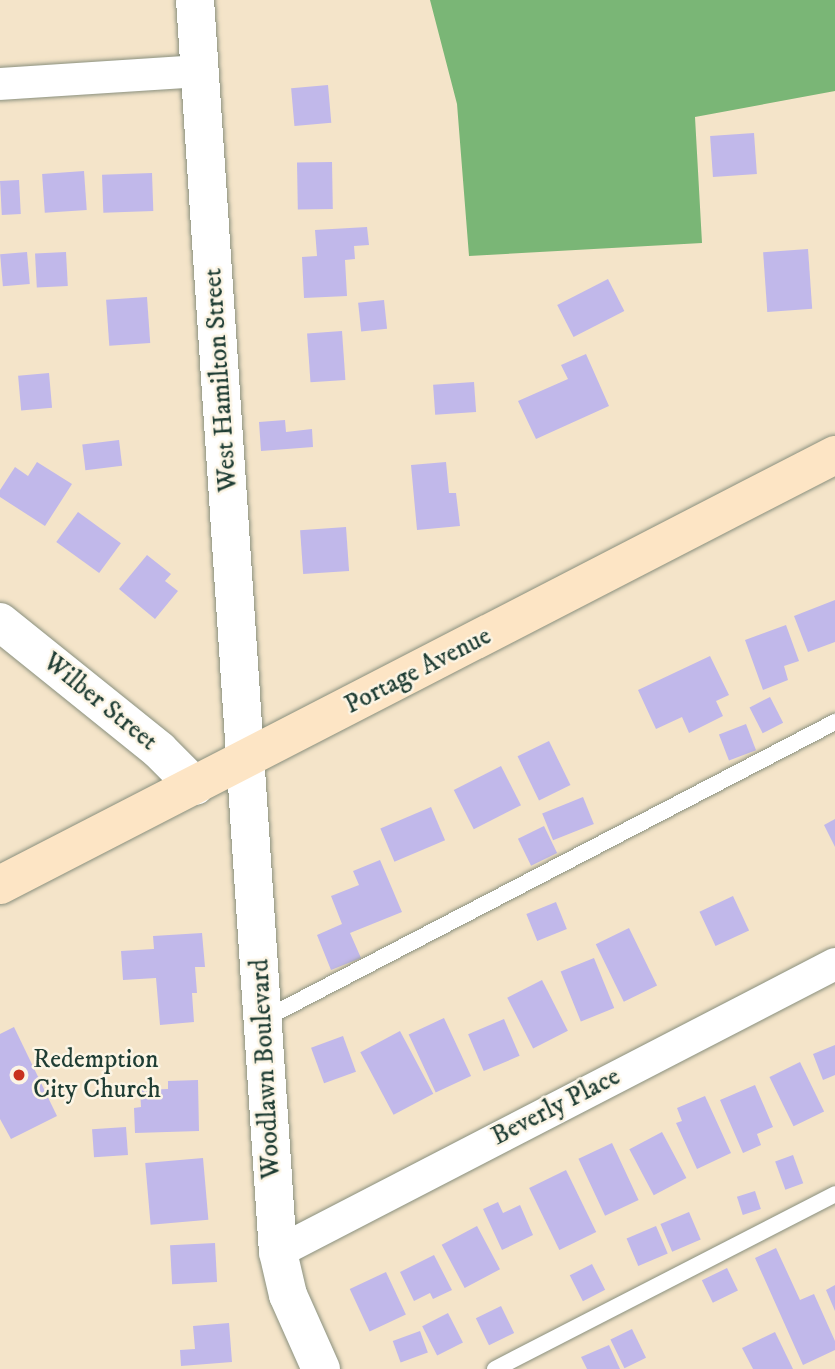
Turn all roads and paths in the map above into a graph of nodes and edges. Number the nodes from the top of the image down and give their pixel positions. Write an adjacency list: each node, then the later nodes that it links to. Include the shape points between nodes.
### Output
1 (195, 0): 2 (street, West Hamilton Street)
2 (200, 71): 3 (street); 7 (street, West Hamilton Street)
3 (0, 84)
4 (835, 455): 7 (main road, Portage Avenue)
5 (0, 622): 8 (street, Wilber Street, via 159,750)
6 (835, 722): 11 (lane)
7 (247, 760): 8 (main road, Portage Avenue); 11 (street, Woodlawn Boulevard)
8 (195, 786): 9 (main road, Portage Avenue)
9 (0, 885)
10 (835, 964): 13 (street, Beverly Place)
11 (264, 1018): 13 (street, Woodlawn Boulevard)
12 (835, 1195): 15 (lane)
13 (278, 1252): 14 (street, Woodlawn Boulevard, via 288,1295)
14 (321, 1369)
15 (495, 1369)

